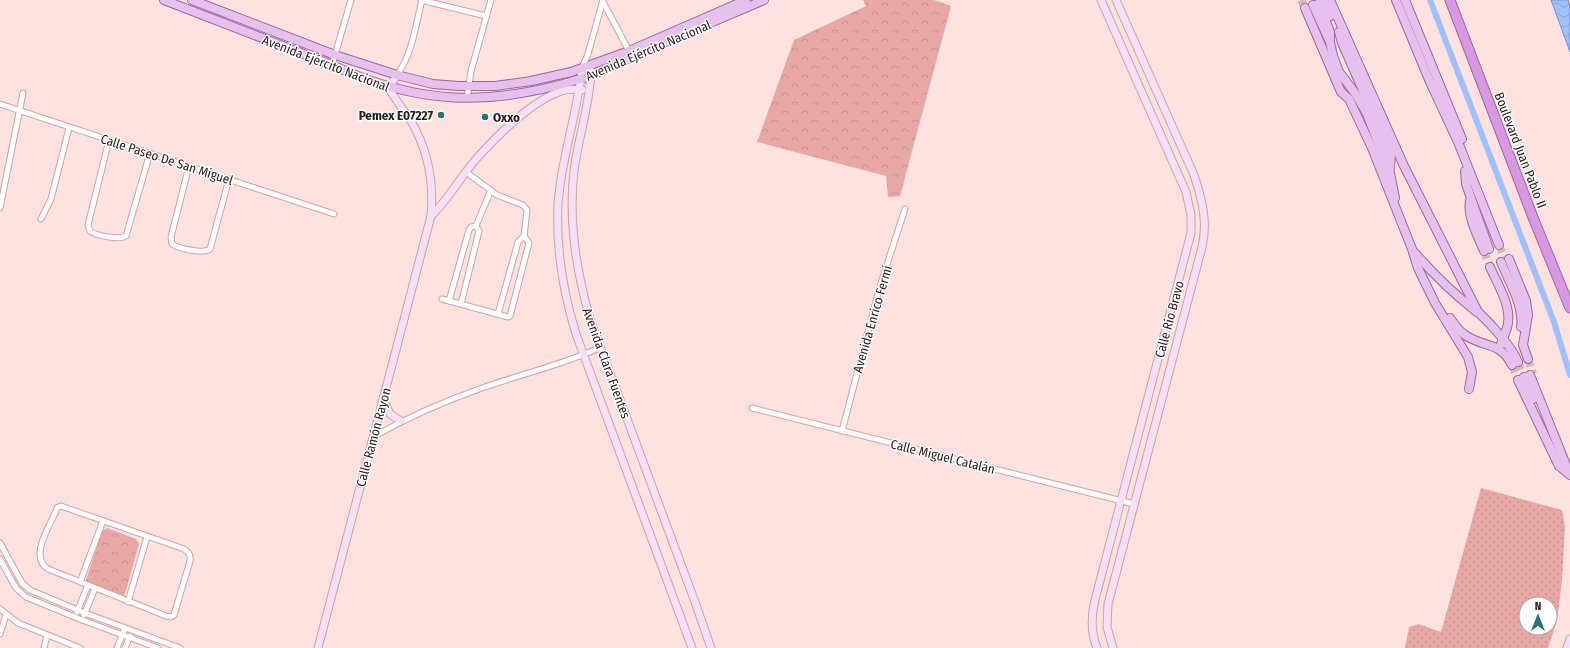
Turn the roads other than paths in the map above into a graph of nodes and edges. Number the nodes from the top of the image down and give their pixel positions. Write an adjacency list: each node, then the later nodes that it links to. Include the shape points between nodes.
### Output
1 (164, 0): 24 (main road, Avenida Ejército Nacional)
2 (192, 0): 23 (main road, Avenida Ejército Nacional)
3 (351, 0): 23 (street)
4 (422, 0): 15 (street); 27 (street, via 408,54)
5 (491, 0): 15 (street)
6 (746, 0): 21 (main road, Avenida Ejército Nacional)
7 (764, 0): 26 (main road, Avenida Ejército Nacional)
8 (1101, 0): 17 (street, Calle Río Bravo)
9 (1116, 0): 16 (street, Calle Río Bravo)
10 (1396, 0): 41 (main road)
11 (1405, 0): 57 (main road)
12 (1450, 0): 64 (highway, Boulevard Juan Pablo II)
13 (603, 1): 21 (street); 22 (street)
14 (1318, 3): 18 (main road); 19 (main road); 20 (main road); 43 (main road, via 1334,12); 50 (main road, via 1341,92 1349,99)
15 (486, 16): 29 (street)
16 (1124, 18): 17 (street); 68 (street, Calle Río Bravo, via 1194,175 1203,202 1203,241)
17 (1111, 23): 69 (street, Calle Río Bravo, via 1189,203 1191,233)
18 (1330, 32): 19 (main road); 20 (main road)
19 (1341, 38): 40 (main road)
20 (1330, 42): 46 (main road, via 1339,72 1367,114)
21 (629, 51): 26 (main road, Avenida Ejército Nacional)
22 (588, 54): 25 (street); 26 (street)
23 (335, 55): 24 (street); 27 (main road, Avenida Ejército Nacional)
24 (332, 65): 30 (main road, Avenida Ejército Nacional)
25 (582, 69): 26 (main road, Avenida Ejército Nacional); 28 (street, Avenida Clara Fuentes); 29 (main road, Avenida Ejército Nacional, via 531,81 496,86)
26 (591, 70): 28 (main road, Avenida Ejército Nacional); 32 (street, Avenida Clara Fuentes)
27 (397, 75): 29 (main road, Avenida Ejército Nacional, via 433,84); 30 (street)
28 (581, 79): 31 (street, Avenida Clara Fuentes); 34 (main road, Avenida Ejército Nacional, via 519,94)
29 (468, 86): 34 (street)
30 (389, 88): 34 (main road, Avenida Ejército Nacional); 53 (street, Calle Ramón Rayon, via 411,122 425,156 432,186)
31 (579, 89): 32 (street); 45 (street, via 561,91 535,105 501,134); 73 (street, Avenida Clara Fuentes, via 558,204 558,232 562,278)
32 (588, 90): 71 (street, Avenida Clara Fuentes, via 574,169 572,228 582,290)
33 (23, 93): 36 (street)
34 (467, 98)
35 (0, 104): 36 (street, Calle Paseo De San Miguel)
36 (19, 110): 37 (street, Calle Paseo De San Miguel); 49 (street)
37 (69, 128): 38 (street, Calle Paseo De San Miguel); 54 (street, via 51,199)
38 (109, 140): 39 (street, Calle Paseo De San Miguel); 39 (street, via 88,225 90,231 96,234 120,238 126,236)
39 (150, 153): 42 (street, Calle Paseo De San Miguel)
40 (1390, 154): 43 (main road); 46 (main road)
41 (1463, 156): 44 (main road); 57 (main road)
42 (189, 166): 47 (street, Calle Paseo De San Miguel); 47 (street, via 172,237 172,244 178,248 204,252 210,249)
43 (1404, 166): 65 (main road)
44 (1465, 171): 57 (main road); 57 (main road, via 1471,198 1470,216)
45 (466, 172): 48 (street); 53 (street)
46 (1390, 173): 50 (main road)
47 (229, 179): 52 (street, Calle Paseo De San Miguel)
48 (491, 190): 55 (street); 56 (street, via 526,206)
49 (0, 208)
50 (1396, 208): 58 (main road)
51 (905, 209): 79 (street, Avenida Enrico Fermi, via 880,286)
52 (334, 214)
53 (431, 216): 76 (street, Calle Ramón Rayon)
54 (41, 219)
55 (476, 226): 62 (street, via 468,230); 63 (street, via 479,231)
56 (524, 236): 66 (street, via 518,242); 66 (street, via 529,244 511,315 508,317)
57 (1494, 247)
58 (1412, 249): 59 (main road); 65 (main road, via 1439,280)
59 (1416, 261): 72 (main road, via 1441,306 1463,334); 75 (main road, via 1435,303 1468,357 1472,372)
60 (1500, 263): 67 (main road); 67 (main road); 67 (main road, via 1512,305); 70 (main road, via 1509,315 1508,328)
61 (442, 299): 62 (street)
62 (449, 301): 63 (street)
63 (461, 304): 66 (street)
64 (1570, 308)
65 (1478, 312): 70 (main road)
66 (498, 314)
67 (1525, 316): 74 (main road, via 1518,344)
68 (1183, 319): 69 (street); 83 (street, Calle Río Bravo)
69 (1168, 321): 82 (street, Calle Río Bravo)
70 (1502, 339): 72 (main road); 74 (main road)
71 (601, 347): 73 (street); 114 (street, Avenida Clara Fuentes)
72 (1499, 348): 74 (main road)
73 (584, 355): 78 (street, via 480,389); 113 (street, Avenida Clara Fuentes)
74 (1520, 362)
75 (1469, 389)
76 (383, 399): 78 (street, via 390,414); 80 (street, Calle Ramón Rayon)
77 (752, 408): 79 (street, Calle Miguel Catalán)
78 (401, 421): 80 (street)
79 (842, 431): 82 (street, Calle Miguel Catalán)
80 (373, 437): 112 (street, Calle Ramón Rayon)
81 (1569, 473): 81 (main road, via 1526,376 1559,466)
82 (1121, 501): 83 (street, Calle Miguel Catalán); 115 (street, Calle Río Bravo, via 1093,609 1093,630)
83 (1134, 504): 116 (street, Calle Río Bravo, via 1106,611)
84 (103, 521): 85 (street); 89 (street); 89 (street, via 65,506 57,508 40,547 40,560 43,566)
85 (148, 537): 92 (street); 92 (street, via 184,549 190,556 176,611 171,617)
86 (0, 543): 87 (street)
87 (2, 551): 94 (street, via 26,586 38,594)
88 (0, 559): 97 (street, via 11,581 21,593)
89 (80, 582): 90 (street)
90 (88, 585): 91 (street); 94 (street)
91 (96, 588): 92 (street); 95 (street)
92 (128, 602)
93 (0, 609): 96 (street)
94 (78, 610): 95 (street); 97 (street)
95 (85, 613): 98 (street); 99 (street)
96 (6, 615): 101 (street); 103 (street)
97 (75, 617): 98 (street)
98 (82, 620): 102 (street)
99 (125, 628): 100 (street); 102 (street)
100 (132, 631): 104 (street); 111 (street)
101 (0, 634)
102 (122, 635): 104 (street); 108 (street)
103 (47, 636): 106 (street); 107 (street)
104 (129, 638): 109 (street); 110 (street)
105 (1570, 639): 117 (street)
106 (44, 648)
107 (80, 648)
108 (117, 648)
109 (125, 648)
110 (158, 648)
111 (180, 648)
112 (318, 648)
113 (692, 648)
114 (711, 648)
115 (1097, 648)
116 (1113, 648)
117 (1567, 648)

